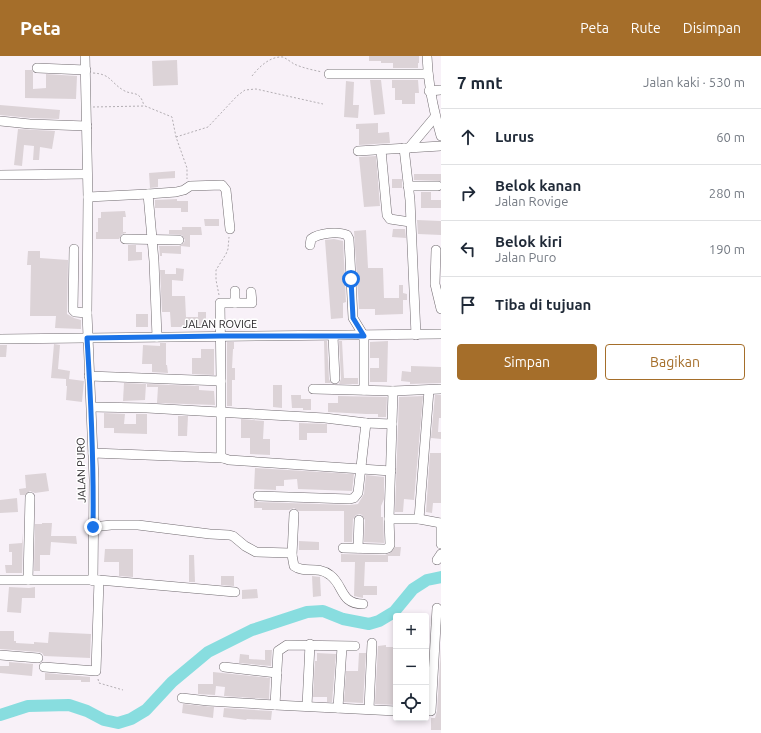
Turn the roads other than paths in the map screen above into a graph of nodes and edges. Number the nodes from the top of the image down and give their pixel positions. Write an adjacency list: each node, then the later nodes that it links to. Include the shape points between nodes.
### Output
1 (84, 56): 4 (street, JALAN PURO)
2 (426, 56): 6 (street)
3 (37, 68): 4 (street)
4 (86, 71): 11 (street, JALAN PURO)
5 (329, 74): 6 (street)
6 (428, 74): 8 (street)
7 (441, 90): 8 (street)
8 (430, 91): 9 (street)
9 (435, 117): 12 (street); 14 (street)
10 (0, 121): 11 (street)
11 (87, 126): 17 (street, JALAN PURO)
12 (441, 136)
13 (441, 146): 14 (street)
14 (407, 148): 15 (street); 19 (street)
15 (381, 150): 16 (street); 23 (street, via 387,215 390,219)
16 (358, 151)
17 (87, 174): 18 (street); 22 (street, JALAN PURO)
18 (0, 175)
19 (408, 186): 20 (street); 23 (street)
20 (438, 186)
21 (148, 194): 22 (street); 24 (street, via 176,192 190,186 222,185 227,196); 26 (street)
22 (88, 197): 35 (street, JALAN PURO)
23 (410, 222): 37 (street)
24 (230, 229)
25 (125, 239): 26 (street)
26 (152, 239): 27 (street); 41 (street)
27 (179, 240)
28 (310, 245): 40 (street, via 310,239 315,236 342,233 347,235 351,257 353,318)
29 (74, 249): 35 (street, via 73,310)
30 (436, 250): 34 (street, via 435,284)
31 (235, 291): 33 (street)
32 (252, 292): 33 (street, via 252,303)
33 (235, 303): 38 (street, via 220,303)
34 (441, 309)
35 (87, 313): 42 (street, JALAN PURO)
36 (441, 334): 37 (street, JALAN ROVIGE)
37 (416, 335): 40 (street, JALAN ROVIGE)
38 (221, 336): 39 (street, JALAN ROVIGE); 41 (street, JALAN ROVIGE); 46 (street)
39 (334, 336): 40 (street, JALAN ROVIGE); 45 (street)
40 (364, 336): 49 (street)
41 (157, 337): 42 (street, JALAN ROVIGE)
42 (87, 338): 43 (street, JALAN ROVIGE); 44 (street, JALAN PURO)
43 (0, 340)
44 (90, 376): 46 (street); 52 (street, JALAN PURO)
45 (335, 379)
46 (221, 381): 53 (street)
47 (313, 389): 49 (street)
48 (441, 389): 50 (street)
49 (364, 390): 51 (street)
50 (429, 390): 51 (street); 64 (street)
51 (393, 391): 55 (street)
52 (92, 407): 53 (street); 56 (street, JALAN PURO)
53 (221, 412): 54 (street); 57 (street, via 220,456)
54 (366, 423): 55 (street); 58 (street)
55 (392, 424): 59 (street)
56 (93, 452): 57 (street); 67 (street, JALAN PURO)
57 (223, 458): 58 (street)
58 (361, 468): 59 (street); 60 (street, via 358,493 354,498)
59 (391, 471): 63 (street)
60 (258, 496)
61 (30, 497): 73 (street)
62 (294, 514): 71 (street)
63 (389, 519): 64 (street); 70 (street, via 388,548)
64 (419, 519): 66 (street)
65 (359, 520): 70 (street)
66 (441, 523): 68 (street)
67 (93, 527): 71 (street, via 138,525 229,535 256,552 281,552); 74 (street, JALAN PURO)
68 (441, 543)
69 (343, 548): 70 (street)
70 (358, 548)
71 (292, 555): 76 (street, via 294,566 320,569 332,576 346,598 356,604)
72 (0, 580): 73 (street)
73 (28, 580): 74 (street)
74 (96, 581): 75 (street); 85 (street, JALAN PURO, via 96,671)
75 (235, 592)
76 (362, 604)
77 (437, 608): 79 (street)
78 (372, 643): 93 (street)
79 (434, 643): 89 (street)
80 (310, 644): 82 (street); 87 (street, via 287,645 280,649); 91 (street)
81 (355, 646): 82 (street)
82 (342, 647): 92 (street)
83 (0, 655): 84 (street)
84 (38, 658)
85 (44, 667)
86 (224, 667): 87 (street)
87 (277, 673): 90 (street)
88 (182, 698): 90 (street)
89 (429, 700)
90 (275, 705): 91 (street)
91 (307, 706): 92 (street)
92 (338, 708): 93 (street)
93 (369, 709): 94 (street)
94 (393, 711)
95 (429, 711): 96 (street)
96 (441, 712)

